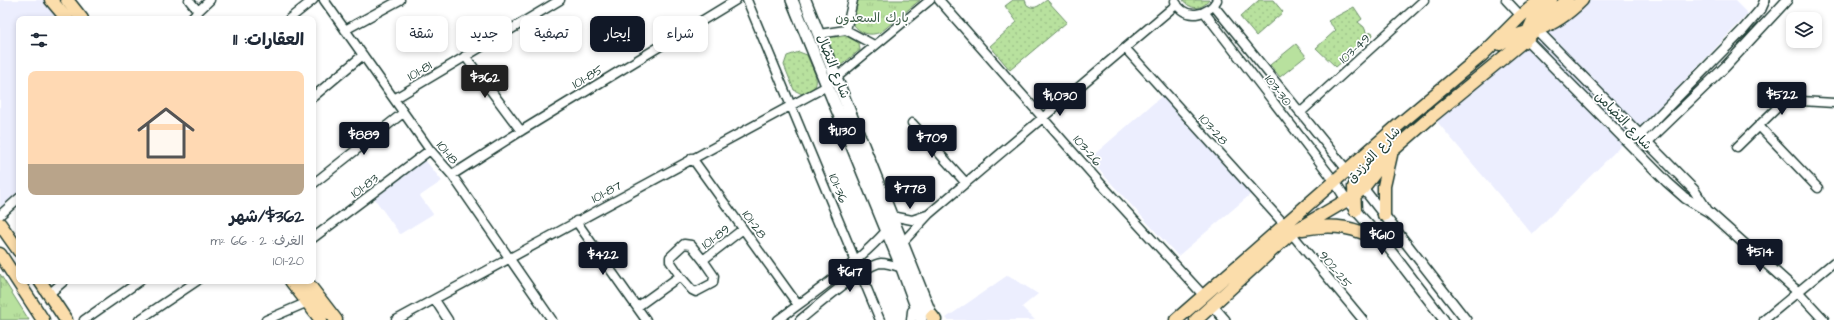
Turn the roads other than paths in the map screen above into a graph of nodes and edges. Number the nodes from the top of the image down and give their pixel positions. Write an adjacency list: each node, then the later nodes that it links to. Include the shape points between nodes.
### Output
1 (51, 0): 30 (main road)
2 (67, 0): 31 (main road)
3 (189, 0): 27 (street)
4 (210, 0): 27 (street)
5 (313, 0): 33 (street)
6 (324, 0): 34 (street, 101-18)
7 (400, 0): 34 (street)
8 (560, 0): 42 (street, 101-81)
9 (736, 0): 55 (street, 101-85)
10 (747, 0): 48 (street, 101-36)
11 (792, 0): 44 (main road, شارع النضال)
12 (805, 0): 37 (main road, شارع النضال)
13 (853, 0): 35 (street)
14 (930, 0): 38 (street)
15 (939, 0): 51 (street, 103-26)
16 (1424, 0): 50 (street, 103-49)
17 (1506, 0): 29 (street)
18 (1532, 0): 29 (main road)
19 (1540, 0): 29 (main road, شارع الفرزدق)
20 (1551, 0): 36 (main road, via 1535,16)
21 (1567, 0): 36 (main road, شارع الفرزدق)
22 (1582, 0): 36 (main road, via 1558,19)
23 (1765, 0): 56 (street, via 1761,9 1743,30)
24 (1787, 0): 57 (street, via 1720,72)
25 (1176, 2): 28 (street, via 1184,12 1194,15); 39 (street)
26 (1216, 3): 28 (street); 50 (street, 103-30)
27 (198, 11): 32 (street)
28 (1205, 13): 68 (street, 103-30)
29 (1522, 15): 41 (main road, شارع الفرزدق)
30 (64, 16)
31 (80, 16)
32 (193, 16)
33 (293, 16)
34 (346, 30): 40 (street, 101-18)
35 (846, 30): 37 (street); 38 (street)
36 (1530, 33): 41 (main road, via 1508,38); 56 (street, شارع التضامن); 58 (street, شارع التضامن); 61 (main road, شارع الفرزدق)
37 (819, 34): 43 (main road, شارع النضال)
38 (874, 45): 43 (street)
39 (1125, 48): 51 (street); 84 (street, 103-28)
40 (363, 55): 45 (street); 46 (street, 101-18)
41 (1482, 55): 52 (main road, شارع الفرزدق)
42 (465, 56): 46 (street, 101-81); 55 (street)
43 (836, 78): 79 (main road, شارع النضال)
44 (827, 86): 48 (street, 101-87); 83 (main road, شارع النضال)
45 (316, 94)
46 (394, 99): 49 (street, 101-18)
47 (1834, 103): 54 (street, via 1785,100)
48 (792, 105): 63 (street, 101-87); 92 (street, 101-36)
49 (403, 113): 60 (street, 101-18); 66 (street)
50 (1300, 113): 64 (street, 103-30)
51 (1044, 117): 67 (street); 108 (street, 103-26)
52 (1402, 122): 64 (main road, شارع الفرزدق); 69 (main road)
53 (912, 123): 67 (street)
54 (1759, 126): 59 (street); 70 (street)
55 (520, 130): 65 (street, 101-85)
56 (1640, 134): 57 (street, شارع التضامن); 58 (street)
57 (1648, 142): 62 (street); 71 (street, شارع التضامن)
58 (1630, 144): 62 (street, شارع التضامن)
59 (1738, 147)
60 (430, 150): 65 (street, 101-18); 85 (street, 101-83)
61 (1392, 151): 69 (main road, شارع الفرزدق); 78 (main road, via 1384,186)
62 (1637, 152): 72 (street, شارع التضامن)
63 (692, 158): 80 (street, 101-87); 82 (street, 101-28)
64 (1347, 170): 68 (main road, شارع الفرزدق); 69 (street)
65 (452, 175): 90 (street, 101-18)
66 (316, 182)
67 (966, 182): 76 (street)
68 (1335, 182): 74 (street); 84 (main road, شارع الفرزدق)
69 (1360, 184): 74 (main road, شارع الفرزدق); 78 (street)
70 (1818, 188)
71 (1694, 190): 72 (street); 75 (street, شارع التضامن)
72 (1685, 198): 75 (street, شارع التضامن)
73 (16, 201): 77 (street)
74 (1352, 202): 84 (main road, شارع الفرزدق); 88 (street)
75 (1709, 212): 105 (street, شارع التضامن)
76 (929, 214): 79 (street, via 912,220); 87 (street)
77 (0, 215)
78 (1384, 215): 135 (street)
79 (892, 216): 87 (main road, شارع النضال)
80 (576, 221): 90 (street, 101-87); 113 (street)
81 (0, 224): 86 (main road)
82 (744, 229): 91 (street, 101-89); 111 (street, 101-28)
83 (887, 230): 92 (street); 95 (main road, شارع النضال)
84 (1290, 230): 88 (main road, via 1337,225 1365,232); 108 (main road, شارع الفرزدق); 112 (main road, شارع الفرزدق); 133 (street, 902-25)
85 (316, 236)
86 (16, 242)
87 (903, 242): 115 (main road, شارع النضال)
88 (1384, 242): 134 (street)
89 (0, 254): 94 (main road)
90 (509, 258): 109 (street, 101-87); 125 (street, 101-18)
91 (703, 260): 97 (street, via 691,245 684,244 670,257); 97 (street, 101-89, via 714,276 713,283 696,292)
92 (855, 261): 96 (street, 101-36); 111 (street)
93 (1834, 262): 105 (street)
94 (14, 265)
95 (902, 268): 96 (street, via 881,263); 107 (main road, شارع النضال)
96 (860, 273): 128 (street); 129 (street, 101-36)
97 (680, 276): 113 (street)
98 (24, 284): 116 (main road)
99 (42, 284): 106 (main road)
100 (61, 284): 106 (street)
101 (136, 284): 118 (street)
102 (193, 284): 119 (street)
103 (293, 284): 110 (main road)
104 (308, 284): 122 (main road)
105 (1798, 292): 136 (street); 137 (street, شارع التضامن)
106 (49, 294): 117 (main road)
107 (912, 296): 114 (main road); 115 (main road, شارع النضال)
108 (1204, 296): 130 (main road, شارع الفرزدق)
109 (435, 300): 123 (street, 101-87); 124 (street)
110 (308, 302): 120 (street); 121 (main road)
111 (798, 305): 127 (street)
112 (1212, 305): 131 (main road, شارع الفرزدق); 132 (street)
113 (637, 307): 126 (street)
114 (912, 317)
115 (930, 319)
116 (43, 320)
117 (66, 320)
118 (84, 320)
119 (139, 320)
120 (266, 320)
121 (321, 320)
122 (336, 320)
123 (396, 320)
124 (448, 320)
125 (552, 320)
126 (646, 320)
127 (778, 320)
128 (800, 320)
129 (880, 320)
130 (1176, 320)
131 (1196, 320)
132 (1225, 320)
133 (1363, 320)
134 (1444, 320)
135 (1466, 320)
136 (1764, 320)
137 (1824, 320)

